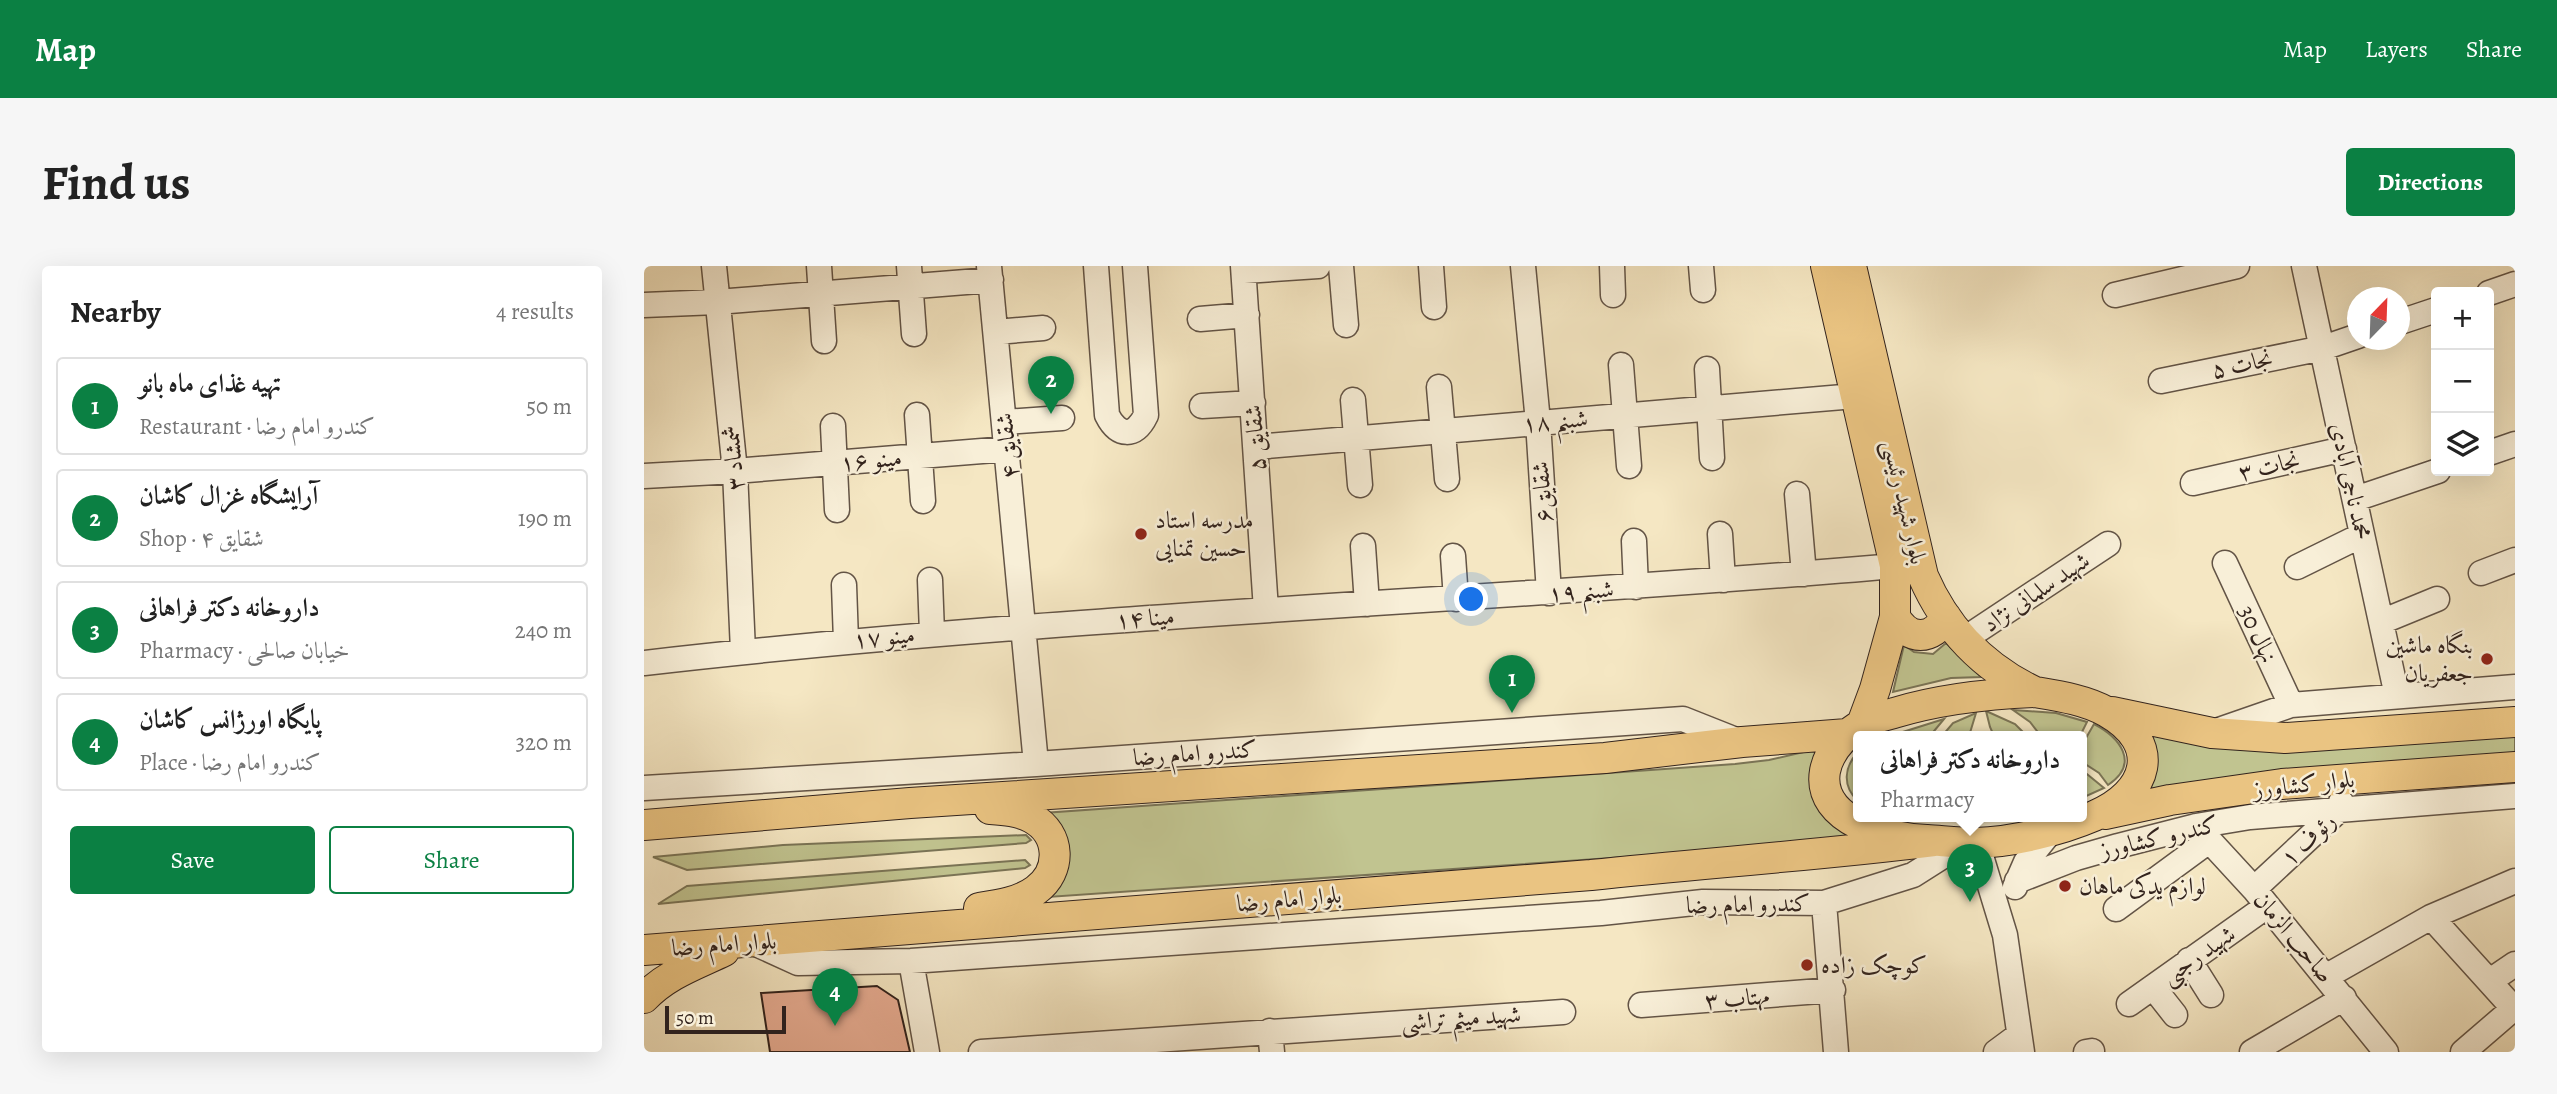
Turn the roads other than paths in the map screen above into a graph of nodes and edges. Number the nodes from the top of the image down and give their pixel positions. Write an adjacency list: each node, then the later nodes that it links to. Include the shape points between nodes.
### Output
1 (714, 266): 22 (street, شمشاد ۳)
2 (820, 266): 19 (street)
3 (1096, 266): 4 (street, via 1107,415 1113,426 1133,432 1146,415)
4 (1135, 266)
5 (1318, 266): 14 (street)
6 (1341, 266): 29 (street)
7 (1431, 266): 24 (street)
8 (1523, 266): 49 (street, شقایق۶)
9 (1612, 266): 20 (street)
10 (1826, 266): 40 (main road, بلوار شهید رئیسی)
11 (1851, 266): 96 (main road, بلوار شهید رئیسی, via 1918,562)
12 (2237, 266): 21 (street)
13 (2304, 266): 35 (street, محمد ناجی آبادی)
14 (1244, 269): 26 (street, شقایق ۵)
15 (990, 273): 16 (street); 31 (street, شقایق ۴)
16 (909, 276): 19 (street); 32 (street)
17 (2515, 284): 18 (street)
18 (2494, 291)
19 (821, 294): 22 (street); 34 (street)
20 (1613, 295)
21 (2115, 295)
22 (718, 302): 23 (street); 62 (street, شمشاد ۳)
23 (644, 305)
24 (1434, 307)
25 (2431, 312): 27 (street)
26 (1247, 315): 28 (street); 42 (street, شقایق ۵)
27 (2410, 318)
28 (1200, 319)
29 (1346, 325)
30 (1043, 328): 31 (street)
31 (996, 332): 48 (street, شقایق ۴)
32 (914, 334)
33 (2347, 340): 35 (street, نجات ۵)
34 (824, 341)
35 (2323, 348): 38 (street, نجات ۵); 56 (street, محمد ناجی آبادی)
36 (1621, 365): 46 (street)
37 (1707, 369): 44 (street)
38 (2161, 381)
39 (1439, 387): 51 (street)
40 (1855, 396): 44 (street, شبنم ۱۸); 80 (main road, بلوار شهید رئیسی)
41 (1353, 400): 52 (street)
42 (1252, 403): 43 (street); 54 (street, شقایق ۵)
43 (1202, 406)
44 (1709, 408): 46 (street, شبنم ۱۸); 59 (street)
45 (917, 415): 58 (street)
46 (1624, 415): 49 (street, شبنم ۱۸); 61 (street)
47 (1062, 418): 48 (street)
48 (1004, 422): 55 (street, شقایق ۴)
49 (1538, 422): 51 (street, شبنم ۱۸); 88 (street, شقایق۶)
50 (833, 426): 60 (street)
51 (1442, 431): 52 (street, شبنم ۱۸); 65 (street)
52 (1355, 438): 54 (street, شبنم ۱۸); 67 (street)
53 (2515, 444): 57 (street)
54 (1255, 447): 92 (street, شقایق ۵)
55 (1007, 449): 58 (street, مینو ۱۶); 95 (street, شقایق ۴)
56 (2344, 449): 66 (street, نجات ۳); 69 (street, محمد ناجی آبادی)
57 (2494, 451)
58 (920, 456): 60 (street, مینو ۱۶); 70 (street)
59 (1712, 458)
60 (835, 463): 62 (street, مینو ۱۶); 71 (street)
61 (1629, 466)
62 (735, 471): 64 (street, مینو ۱۶); 99 (street, شمشاد ۳)
63 (2431, 473): 69 (street)
64 (644, 477)
65 (1447, 479)
66 (2193, 483)
67 (1360, 485)
68 (1797, 494): 83 (street)
69 (2355, 499): 73 (street, محمد ناجی آبادی)
70 (923, 501)
71 (837, 510)
72 (1720, 534): 85 (street)
73 (2362, 535): 81 (street); 94 (street, محمد ناجی آبادی)
74 (1634, 541): 87 (street)
75 (2108, 544): 96 (street, شهید سلمانی نژاد)
76 (1363, 546): 91 (street)
77 (1453, 556): 89 (street)
78 (2515, 560): 82 (street)
79 (2225, 563): 104 (street, نهال 30)
80 (1895, 566): 83 (street, شبنم ۱۹); 93 (main road, بلوار شهید رئیسی)
81 (2297, 567)
82 (2481, 573)
83 (1804, 574): 85 (street, شبنم ۱۹)
84 (930, 580): 97 (street)
85 (1723, 580): 87 (street, شبنم ۱۹)
86 (844, 585): 98 (street)
87 (1636, 587): 88 (street, شبنم ۱۹)
88 (1549, 593): 89 (street, شبنم ۱۹)
89 (1456, 598): 91 (street, شبنم ۱۹)
90 (2437, 598): 94 (street)
91 (1367, 604): 92 (street, شبنم ۱۹)
92 (1266, 610): 95 (street, مینا ۱۴)
93 (1895, 617): 96 (main road, via 1906,630 1929,635); 107 (main road, بلوار شهید رئیسی, via 1875,689)
94 (2381, 622): 103 (street, محمد ناجی آبادی)
95 (1024, 626): 97 (street, مینو ۱۷); 110 (street, شقایق ۴)
96 (1954, 629): 102 (main road, بلوار شهید رئیسی, via 1970,649 2007,679)
97 (932, 633): 98 (street, مینو ۱۷)
98 (846, 640): 99 (street, مینو ۱۷)
99 (743, 652): 100 (street, مینو ۱۷)
100 (644, 663)
101 (2515, 687): 103 (street)
102 (2035, 692): 105 (main road); 107 (main road, via 1950,699 1913,707)
103 (2397, 696): 104 (street)
104 (2291, 705): 108 (street)
105 (2104, 710): 108 (main road, بلوار کشاورز); 118 (main road, via 2135,735 2143,769 2124,798)
106 (2515, 722): 108 (main road, بلوار کشاورز, via 2285,738)
107 (1855, 729): 109 (main road); 120 (main road, بلوار شهید رئیسی, via 1830,753 1825,786 1833,803)
108 (2212, 733)
109 (1742, 742): 110 (street, کندرو امام رضا, via 1683,719); 116 (main road, via 1605,758)
110 (1036, 764): 112 (street, کندرو امام رضا)
111 (2515, 767): 114 (main road, بلوار کشاورز)
112 (759, 781): 113 (street, کندرو امام رضا); 117 (street)
113 (644, 788)
114 (2341, 794): 115 (street, کندرو کشاورز); 118 (main road, بلوار کشاورز, via 2283,784); 125 (street, کندرو کشاورز); 131 (street, رئوف ۱)
115 (2515, 796)
116 (911, 803): 117 (main road); 136 (main road, via 1023,814 1034,819 1048,832 1056,849 1047,879 1020,899)
117 (765, 815): 123 (main road)
118 (2095, 816): 119 (main road)
119 (2087, 819)
120 (1853, 821)
121 (1855, 822): 126 (main road, بلوار شهید رئیسی, via 1875,832)
122 (2077, 822): 124 (main road)
123 (644, 825)
124 (2051, 831): 127 (main road); 129 (street)
125 (2203, 833): 129 (street, کندرو کشاورز, via 2076,858); 131 (street, صاحب الزمان); 134 (street)
126 (1934, 841): 127 (main road); 128 (main road, بلوار امام رضا)
127 (1971, 842): 133 (street, کندرو امام رضا, via 1913,875); 137 (street)
128 (1699, 864): 132 (street); 136 (main road, بلوار امام رضا)
129 (2017, 881): 137 (street)
130 (2515, 881): 135 (street)
131 (2261, 898): 140 (street, شهید رجبی); 143 (street, صاحب الزمان)
132 (1703, 902): 133 (street, کندرو امام رضا); 141 (street, کندرو امام رضا)
133 (1824, 903): 146 (street)
134 (2116, 909)
135 (2431, 917): 143 (street); 144 (street)
136 (845, 934): 138 (main road, بلوار امام رضا)
137 (2004, 935): 156 (street)
138 (747, 944): 139 (main road, بلوار امام رضا); 141 (street, کندرو امام رضا, via 798,963); 148 (main road, via 673,973)
139 (644, 950)
140 (2189, 960): 145 (street, شهید رجبی); 147 (street)
141 (911, 961): 157 (street)
142 (2515, 964): 144 (street)
143 (2327, 976): 149 (street, صاحب الزمان)
144 (2490, 981): 152 (street)
145 (2153, 987): 150 (street, شهید رجبی); 154 (street)
146 (1833, 990): 151 (street, مهتاب ۳); 159 (street)
147 (2211, 995)
148 (644, 998)
149 (2344, 998): 161 (street); 162 (street, صاحب الزمان)
150 (2129, 1004)
151 (1641, 1005)
152 (2514, 1009): 163 (street)
153 (1563, 1012): 155 (street, شهید میثم تراشی)
154 (2175, 1016)
155 (1271, 1041): 158 (street, شهید میثم تراشی)
156 (2021, 1044): 160 (street)
157 (927, 1052)
158 (981, 1052)
159 (1836, 1052)
160 (1996, 1052)
161 (2252, 1052)
162 (2386, 1052)
163 (2463, 1052)

